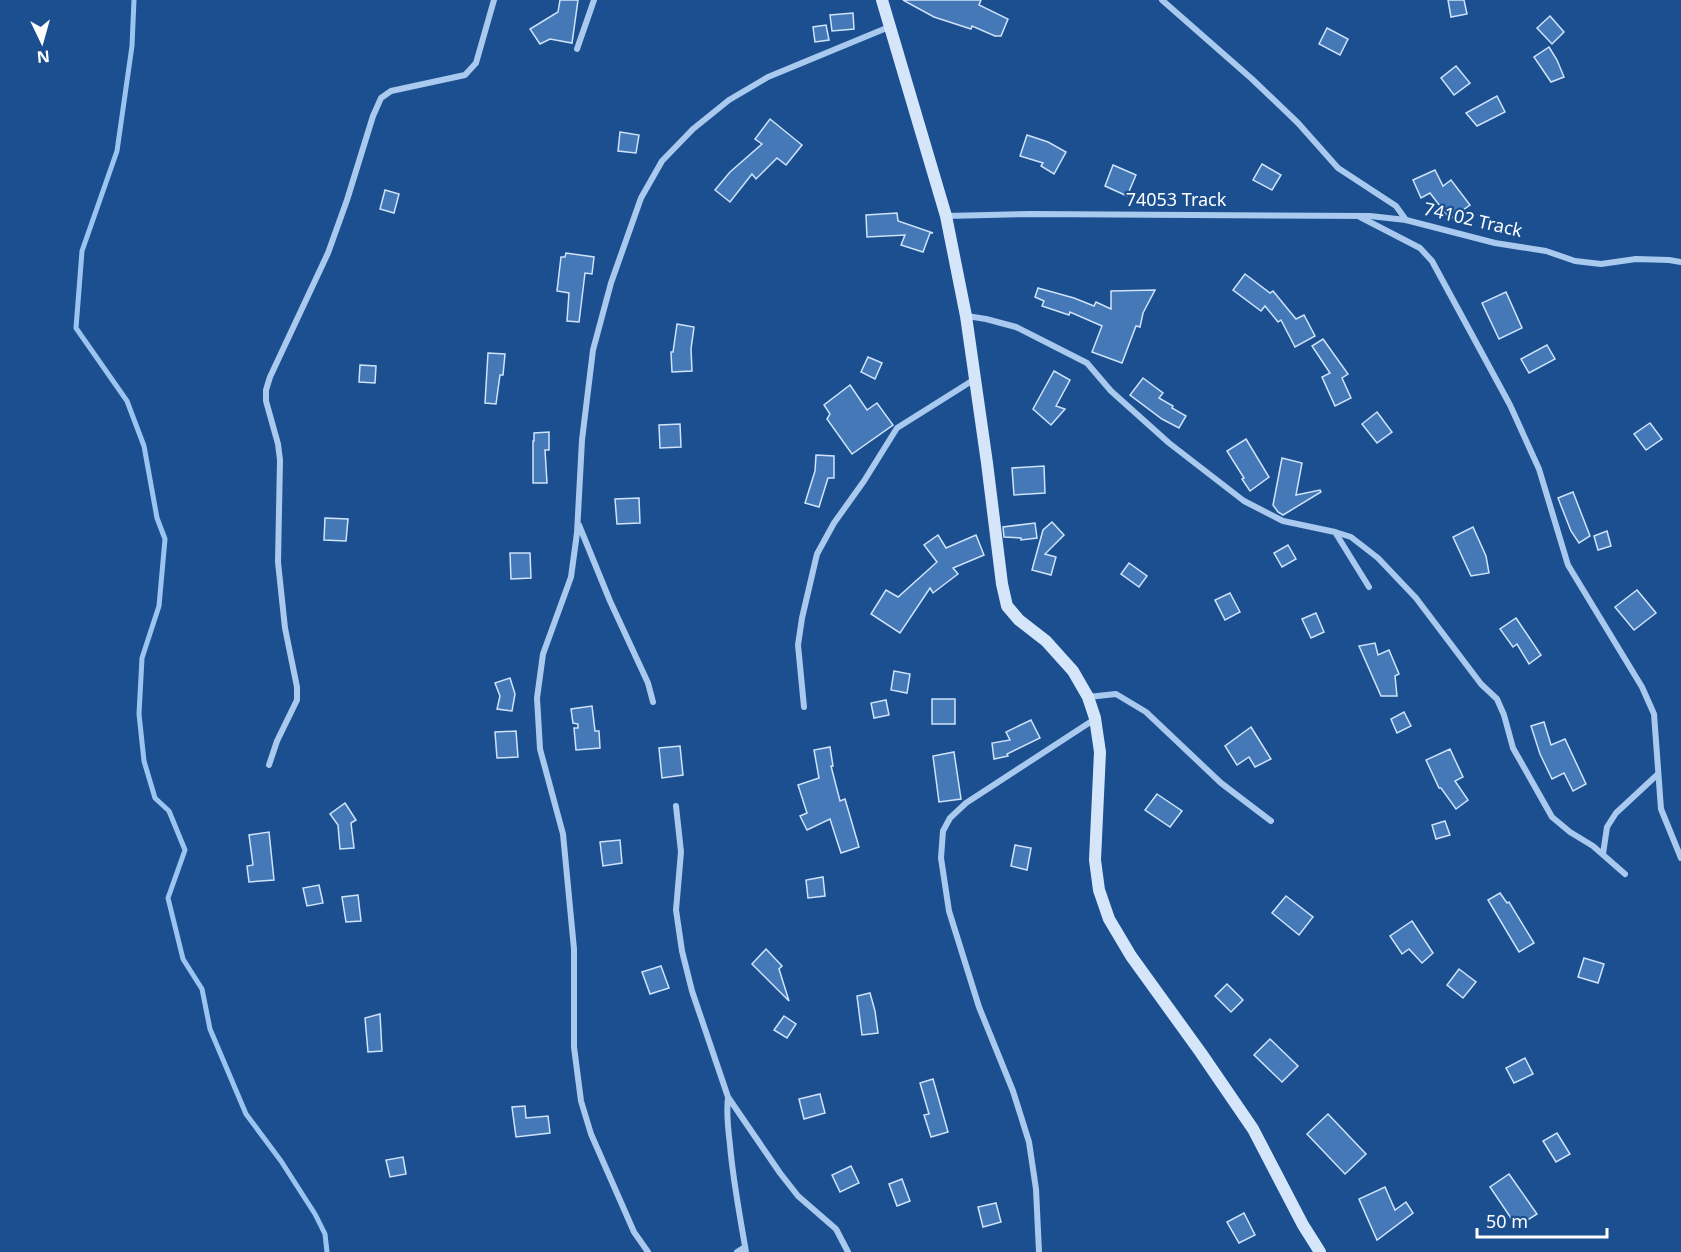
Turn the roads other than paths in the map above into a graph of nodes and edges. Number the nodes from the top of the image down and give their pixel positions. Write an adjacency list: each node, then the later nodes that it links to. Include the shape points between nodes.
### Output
1 (494, 0): 20 (street, via 476,63 465,75 391,91 381,98 328,253 266,390 280,460 280,588 297,687 297,700)
2 (594, 0): 6 (street)
3 (882, 0): 5 (street)
4 (1161, 0): 9 (street, 74102 Track, via 1252,79 1338,168 1396,206)
5 (889, 27): 7 (street); 13 (street, via 768,77 729,100 662,161 637,209 592,350)
6 (577, 49)
7 (946, 216): 8 (street, 74053 Track); 11 (street)
8 (1360, 216): 9 (street, 74053 Track); 21 (street, via 1420,248 1447,285 1539,470 1568,565 1642,687 1654,714)
9 (1406, 219): 10 (street, 74102 Track, via 1575,261)
10 (1681, 262)
11 (966, 316): 12 (street); 14 (street, via 1016,327 1087,363 1169,443 1244,501 1283,521)
12 (975, 379): 16 (street, via 1007,606 1073,671); 18 (street, via 897,428 817,554 798,645)
13 (578, 521): 17 (street); 29 (street, via 570,577 543,654 537,698 540,749 563,834 574,949 574,1047 581,1101 629,1221)
14 (1335, 532): 15 (street); 24 (street, via 1352,537 1378,558 1416,598 1481,684 1497,699 1513,748 1552,817)
15 (1369, 587)
16 (1088, 698): 19 (street); 23 (street, via 1116,694 1146,712 1221,783)
17 (653, 702)
18 (804, 707)
19 (1095, 718): 32 (street, via 966,803 943,831 941,858 949,911 979,1007 1029,1142); 33 (street, via 1100,752 1095,860 1099,890 1109,919 1253,1129)
20 (269, 765)
21 (1658, 774): 24 (street, via 1616,813 1607,827); 25 (street, via 1661,809)
22 (676, 806): 27 (street, via 681,852 676,910 682,951)
23 (1271, 821)
24 (1603, 854): 26 (street)
25 (1681, 858)
26 (1625, 874)
27 (728, 1097): 28 (street, via 731,1156); 31 (street, via 780,1173 798,1196 836,1229)
28 (746, 1249): 30 (street)
29 (648, 1252)
30 (737, 1252)
31 (848, 1252)
32 (1039, 1252)
33 (1320, 1252)

